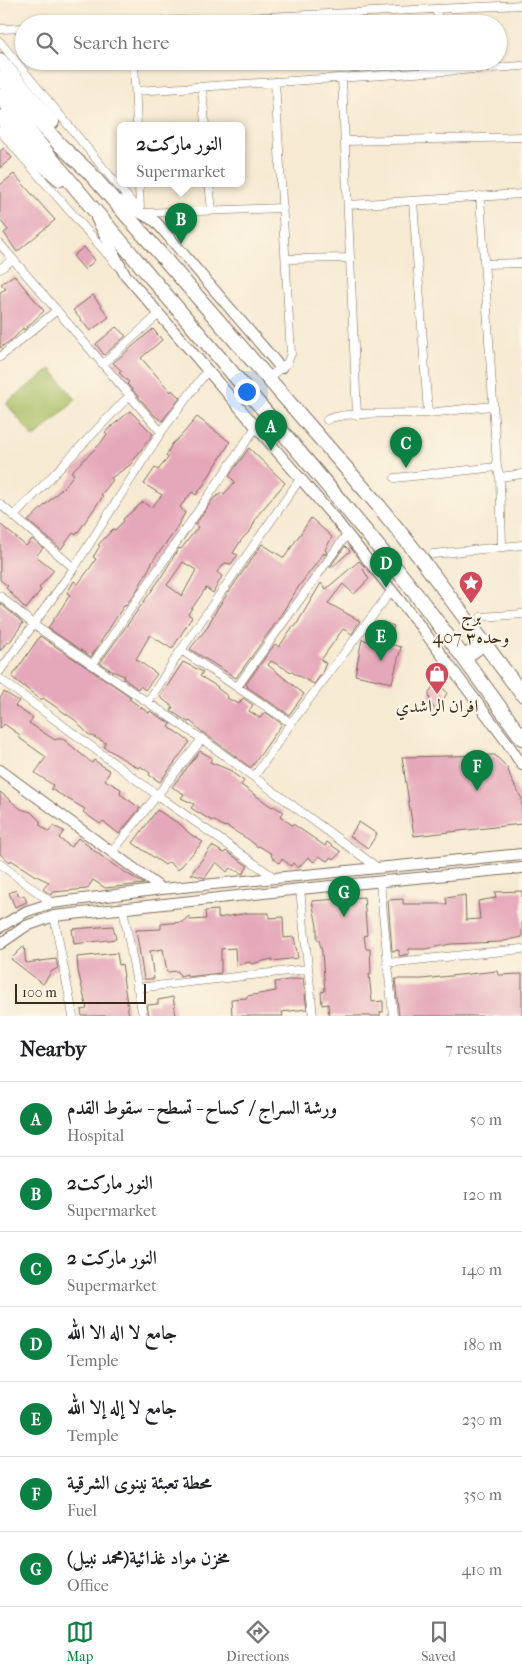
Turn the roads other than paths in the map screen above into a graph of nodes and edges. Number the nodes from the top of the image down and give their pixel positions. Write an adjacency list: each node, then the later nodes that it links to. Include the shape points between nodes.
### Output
1 (522, 4): 2 (street)
2 (436, 8): 3 (street); 4 (street)
3 (294, 15)
4 (437, 15)
5 (15, 28): 6 (street)
6 (0, 29)
7 (0, 42): 9 (street)
8 (0, 60): 28 (highway, via 68,140)
9 (15, 60)
10 (522, 66): 11 (street)
11 (507, 67)
12 (23, 70): 29 (street)
13 (135, 70): 20 (street)
14 (458, 70): 15 (street)
15 (442, 71): 17 (street)
16 (0, 78): 28 (highway, via 60,145)
17 (342, 78): 18 (street); 27 (street)
18 (275, 82): 19 (street); 40 (street)
19 (202, 87): 20 (street); 24 (street)
20 (136, 91): 23 (street)
21 (0, 96): 31 (highway)
22 (0, 117): 31 (highway, via 38,160)
23 (137, 122)
24 (205, 122)
25 (0, 131): 50 (street)
26 (522, 137): 27 (street)
27 (345, 141): 39 (street)
28 (90, 173): 30 (highway)
29 (117, 183)
30 (99, 184): 42 (street, via 122,204); 57 (highway)
31 (73, 186): 37 (highway)
32 (120, 187): 42 (street)
33 (139, 187): 42 (street)
34 (209, 187): 41 (street)
35 (522, 194): 36 (street)
36 (480, 196): 38 (street); 48 (street)
37 (83, 198): 50 (street); 84 (highway, via 352,516)
38 (413, 201): 39 (street); 60 (street)
39 (348, 205): 44 (street)
40 (283, 208): 41 (street); 46 (street)
41 (212, 210): 42 (street)
42 (141, 212): 55 (street, via 156,222)
43 (0, 244): 45 (street)
44 (350, 258): 46 (street); 61 (street)
45 (13, 259): 49 (street); 51 (street)
46 (286, 259): 55 (street, via 291,354)
47 (522, 262): 48 (street)
48 (485, 264): 59 (street)
49 (0, 269)
50 (124, 272): 52 (street)
51 (57, 310): 53 (street); 54 (street)
52 (159, 314): 54 (street); 56 (street)
53 (0, 357)
54 (103, 364): 58 (street)
55 (281, 368): 57 (street)
56 (207, 371): 63 (street); 64 (street)
57 (268, 378): 82 (highway, via 420,556)
58 (130, 395): 64 (street); 71 (street)
59 (494, 406): 60 (street); 65 (street)
60 (428, 413): 61 (street)
61 (357, 415): 62 (street)
62 (326, 420)
63 (256, 427): 69 (street); 85 (street)
64 (161, 432): 76 (street)
65 (497, 467): 67 (street); 68 (street)
66 (522, 474): 67 (street)
67 (500, 476): 74 (street)
68 (395, 478)
69 (300, 479): 72 (street); 83 (street)
70 (0, 504): 71 (street)
71 (14, 516): 76 (street)
72 (347, 534): 77 (street); 88 (street)
73 (522, 545): 74 (street)
74 (502, 546): 75 (street)
75 (433, 554)
76 (74, 568): 81 (street)
77 (392, 590): 91 (street); 94 (street)
78 (0, 596): 81 (street)
79 (522, 614): 80 (street)
80 (481, 617)
81 (34, 625): 85 (street); 86 (street)
82 (485, 642): 84 (highway); 89 (highway)
83 (181, 650): 88 (street); 90 (street)
84 (464, 658): 93 (highway)
85 (92, 664): 90 (street)
86 (0, 671)
87 (0, 678): 97 (street)
88 (237, 687): 91 (street)
89 (522, 694)
90 (148, 702): 92 (street)
91 (291, 723): 96 (street)
92 (202, 738): 96 (street); 97 (street)
93 (522, 738)
94 (522, 765)
95 (0, 770): 98 (street)
96 (254, 777): 101 (street)
97 (156, 795): 98 (street); 103 (street)
98 (112, 852): 107 (street)
99 (522, 854): 101 (street)
100 (0, 864): 109 (street)
101 (378, 868): 103 (street)
102 (522, 868): 104 (street)
103 (275, 878): 105 (street)
104 (380, 882): 106 (street); 115 (street)
105 (217, 884): 107 (street); 108 (street)
106 (300, 889): 108 (street); 116 (street)
107 (162, 890): 109 (street)
108 (218, 898): 110 (street)
109 (52, 903): 112 (street, via 27,911)
110 (123, 908): 111 (street); 117 (street)
111 (54, 916): 113 (street, via 26,926); 118 (street)
112 (0, 927)
113 (0, 944)
114 (522, 949): 115 (street)
115 (387, 963): 121 (street)
116 (308, 969): 117 (street); 120 (street)
117 (137, 988): 119 (street)
118 (73, 1016)
119 (143, 1016)
120 (313, 1016)
121 (393, 1016)

